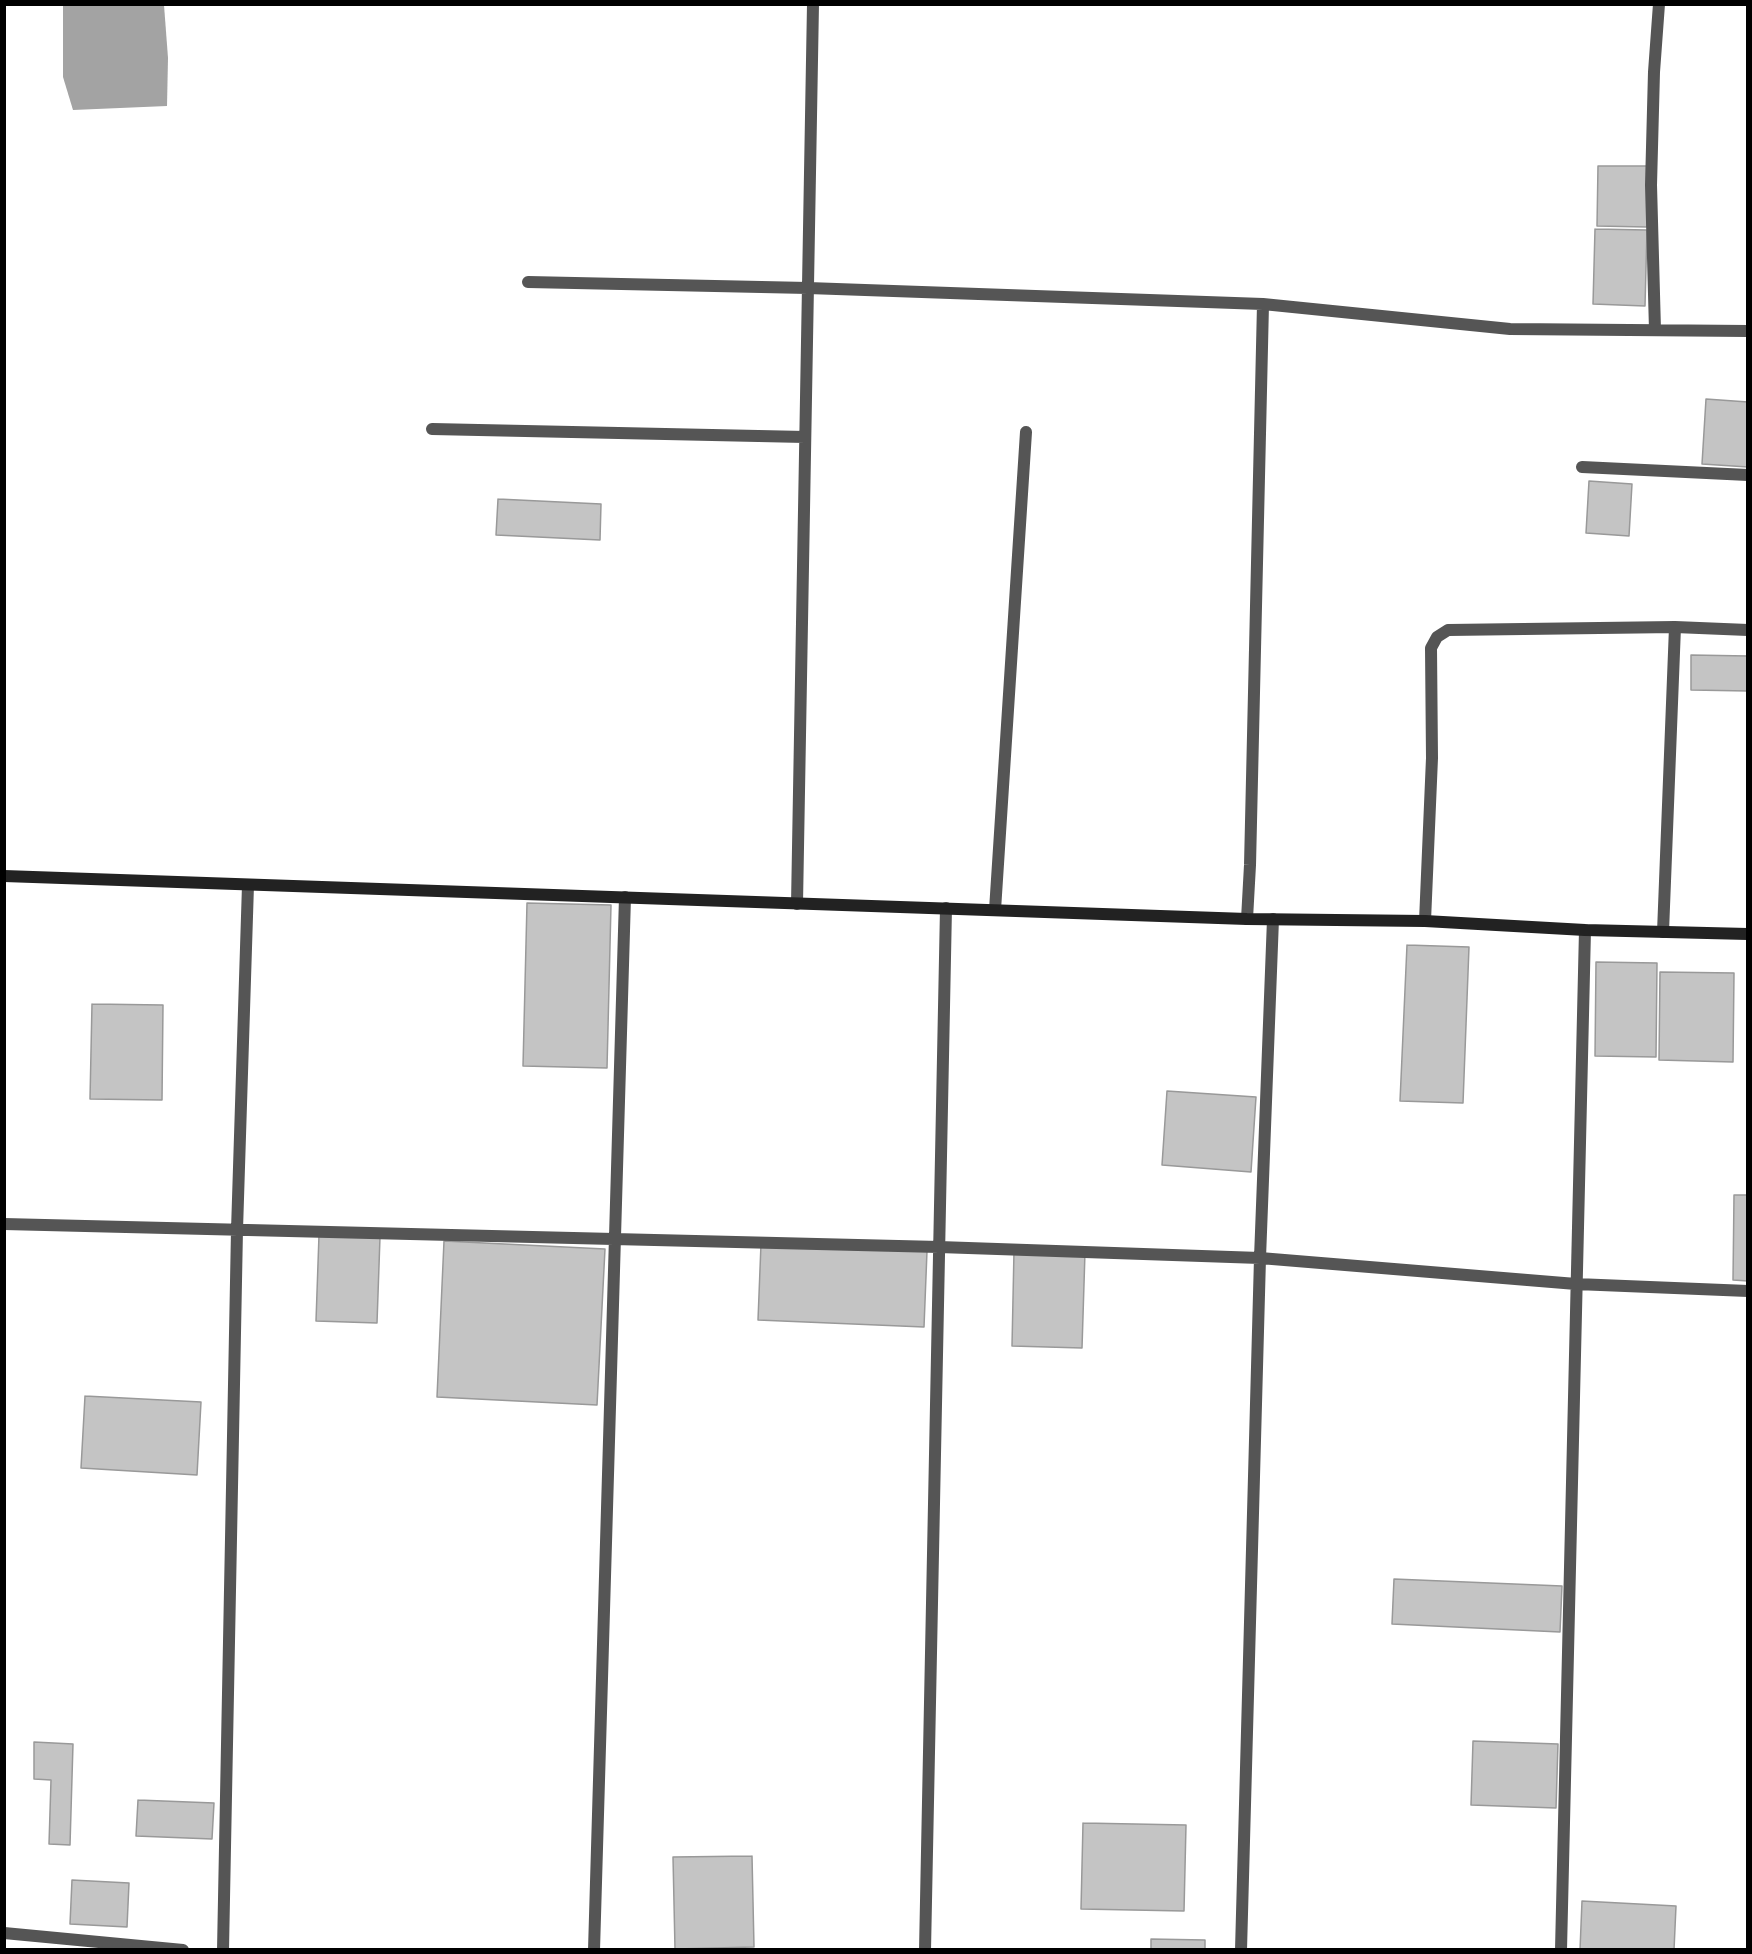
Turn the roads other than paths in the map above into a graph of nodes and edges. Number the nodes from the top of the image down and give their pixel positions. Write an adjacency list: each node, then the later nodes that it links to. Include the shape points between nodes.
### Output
1 (813, 4): 4 (street)
2 (1659, 4): 6 (street, via 1651,185)
3 (528, 282): 4 (street)
4 (808, 288): 5 (street); 10 (street)
5 (1263, 304): 6 (street, via 1510,329); 21 (street)
6 (1655, 330): 7 (street)
7 (1748, 331)
8 (432, 429): 10 (street)
9 (1026, 432): 20 (street)
10 (805, 438): 18 (street)
11 (1582, 467): 12 (street)
12 (1748, 475)
13 (1675, 627): 14 (street); 23 (street, via 1448,630 1437,637 1431,648 1432,758); 25 (street)
14 (1748, 630)
15 (4, 876): 16 (street)
16 (248, 885): 17 (street); 28 (street)
17 (626, 897): 18 (street); 29 (street)
18 (797, 904): 19 (street)
19 (946, 908): 20 (street); 30 (street)
20 (995, 910): 21 (street)
21 (1247, 919): 22 (street)
22 (1273, 919): 23 (street); 31 (street)
23 (1425, 921): 24 (street)
24 (1585, 930): 25 (street); 32 (street)
25 (1663, 932): 26 (street)
26 (1748, 934)
27 (4, 1224): 28 (street)
28 (237, 1230): 29 (street); 36 (street)
29 (615, 1239): 30 (street); 37 (street)
30 (939, 1247): 31 (street); 38 (street)
31 (1260, 1258): 32 (street); 39 (street)
32 (1576, 1284): 33 (street); 40 (street)
33 (1748, 1291)
34 (4, 1933): 35 (street)
35 (183, 1950)
36 (223, 1950)
37 (594, 1950)
38 (925, 1950)
39 (1241, 1950)
40 (1561, 1950)

